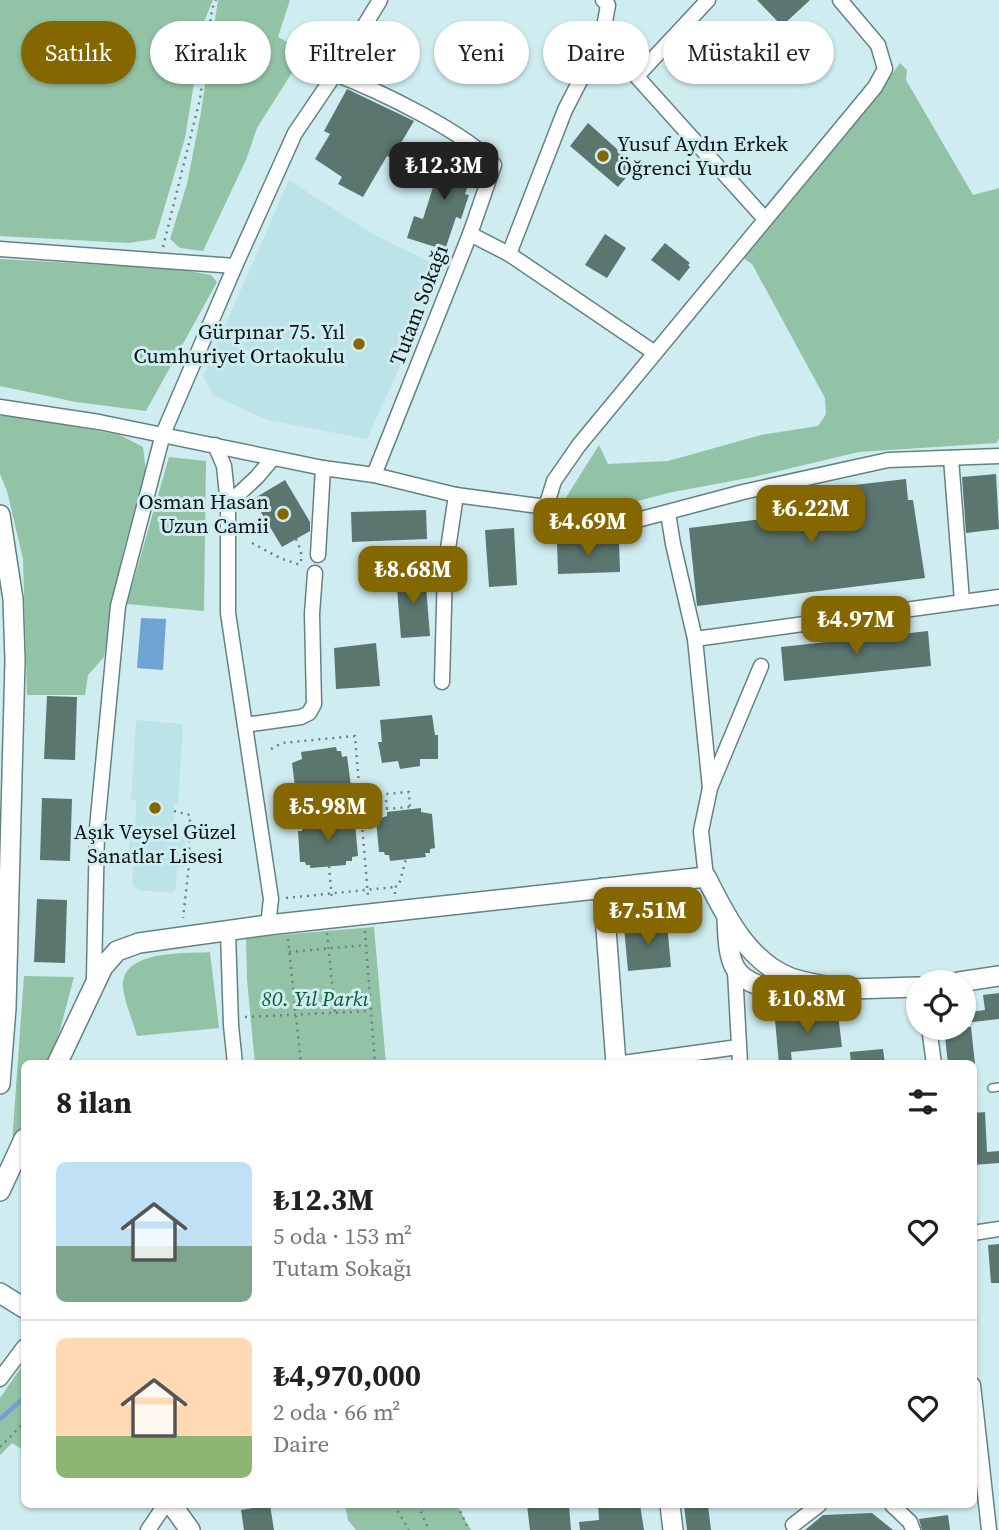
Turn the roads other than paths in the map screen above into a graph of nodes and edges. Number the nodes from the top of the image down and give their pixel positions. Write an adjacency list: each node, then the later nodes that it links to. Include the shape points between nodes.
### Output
1 (380, 0): 5 (street)
2 (708, 0): 7 (street)
3 (840, 0): 12 (street, via 878,45 885,69 876,87)
4 (608, 2): 6 (street)
5 (367, 21)
6 (605, 21)
7 (649, 63)
8 (328, 84): 16 (street, via 295,133)
9 (361, 84): 13 (street, Tutam Sokağı, via 451,131 494,165)
10 (578, 84): 15 (street)
11 (644, 84): 12 (street)
12 (765, 219): 17 (street)
13 (470, 234): 15 (street); 25 (street, Tutam Sokağı)
14 (0, 248): 16 (street)
15 (509, 254): 17 (street)
16 (235, 266): 19 (street)
17 (655, 353): 28 (street, via 579,445 554,481)
18 (0, 407): 19 (street)
19 (163, 434): 20 (street); 48 (street, via 118,606 97,828)
20 (215, 445): 22 (street); 27 (street, via 224,466)
21 (999, 457): 23 (street)
22 (273, 458): 24 (street); 27 (street)
23 (951, 458): 29 (street, via 888,460); 34 (street)
24 (323, 468): 25 (street); 31 (street)
25 (374, 475): 26 (street)
26 (456, 495): 28 (street); 37 (street, via 445,569)
27 (228, 503): 38 (street, via 228,613)
28 (545, 507): 29 (street, via 626,523)
29 (668, 513): 35 (street)
30 (0, 515): 59 (street, via 13,599 15,660)
31 (318, 555)
32 (315, 573): 38 (street, via 314,704 301,717)
33 (999, 597): 34 (street)
34 (962, 601): 35 (street)
35 (695, 639): 39 (street)
36 (761, 666): 39 (street)
37 (442, 682)
38 (245, 725): 43 (street)
39 (710, 788): 40 (street, via 701,831)
40 (706, 877): 41 (street); 42 (street)
41 (603, 888): 43 (street); 55 (street)
42 (727, 919): 45 (street); 50 (street, via 753,952 772,967 790,977)
43 (278, 928): 44 (street)
44 (228, 932): 48 (street, via 139,943 117,951); 54 (street)
45 (735, 971): 50 (street, via 747,981 780,991); 52 (street)
46 (999, 976): 47 (street)
47 (976, 979)
48 (94, 983): 53 (street)
49 (906, 987): 50 (street)
50 (844, 989)
51 (931, 1040): 58 (street)
52 (738, 1047): 56 (street); 57 (street)
53 (59, 1060)
54 (235, 1060)
55 (616, 1060)
56 (645, 1060)
57 (740, 1060)
58 (933, 1060)
59 (0, 1084)
60 (21, 1146): 61 (street)
61 (0, 1191)
62 (999, 1229): 63 (street)
63 (977, 1232)
64 (0, 1293): 66 (street)
65 (0, 1300): 67 (street)
66 (21, 1306)
67 (21, 1307)
68 (21, 1351): 69 (street)
69 (0, 1378)
70 (977, 1421): 82 (street)
71 (162, 1508): 78 (street)
72 (174, 1508): 79 (street)
73 (670, 1508): 80 (street)
74 (800, 1508): 77 (street)
75 (815, 1508): 77 (street)
76 (895, 1508): 81 (street)
77 (791, 1528)
78 (148, 1530)
79 (190, 1530)
80 (673, 1530)
81 (913, 1530)
82 (989, 1530)

